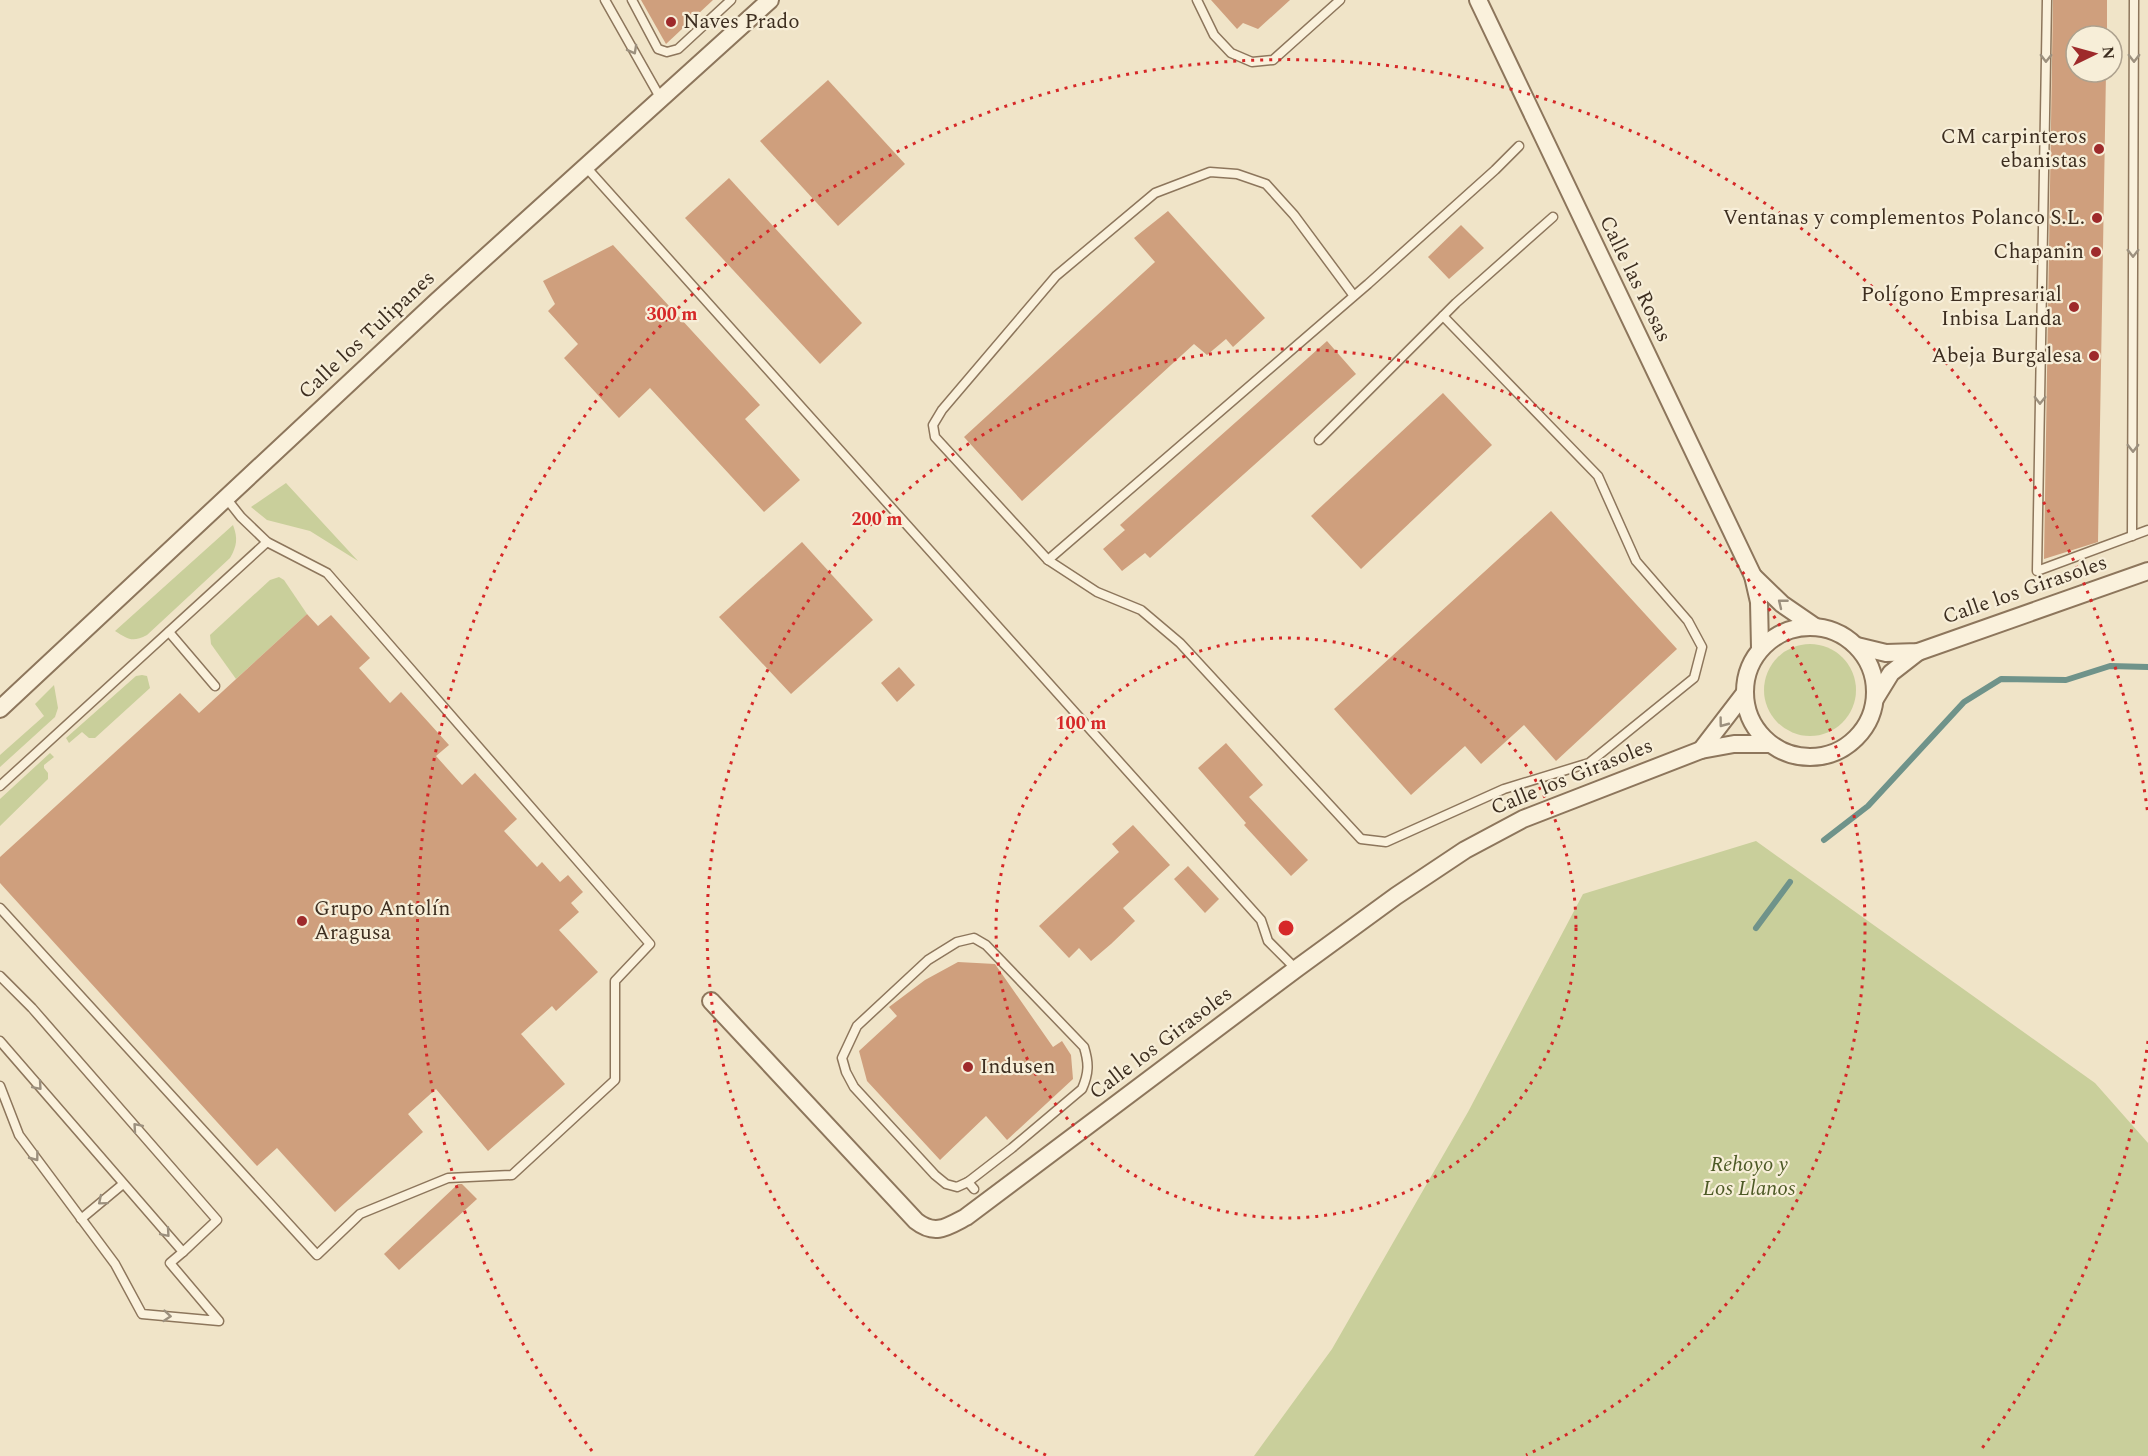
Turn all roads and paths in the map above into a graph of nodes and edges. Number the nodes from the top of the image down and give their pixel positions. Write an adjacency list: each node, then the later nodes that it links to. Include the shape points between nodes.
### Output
1 (605, 0): 10 (lane, one-way to 10)
2 (632, 0): 3 (lane, via 658,49 667,52 678,49)
3 (730, 0)
4 (770, 0): 10 (street, Calle los Tulipanes)
5 (1197, 0): 6 (lane, via 1214,35 1231,53 1252,62 1274,60)
6 (1340, 0)
7 (1478, 0): 23 (street, Calle las Rosas)
8 (2047, 0): 19 (lane, one-way to 19, via 2037,571)
9 (2134, 0): 19 (lane, one-way to 19)
10 (661, 99): 12 (street, Calle los Tulipanes)
11 (1519, 146): 14 (lane)
12 (586, 167): 17 (street, Calle los Tulipanes); 37 (lane, via 1261,920 1268,941)
13 (1553, 217): 15 (lane)
14 (1354, 296): 21 (lane); 21 (lane, via 1266,184 1237,174 1210,172 1155,193 1065,268 933,425 935,437)
15 (1443, 316): 16 (lane); 21 (lane, via 1598,476 1636,561 1688,621 1702,647 1694,678 1589,763 1504,789 1386,842 1361,839 1180,643 1140,610 1097,592)
16 (1319, 440)
17 (226, 498): 20 (lane); 32 (street, Calle los Tulipanes)
18 (2148, 530): 19 (lane)
19 (2132, 536)
20 (267, 542): 25 (lane); 36 (lane, via 327,573 650,944 615,981 615,1080 512,1175 448,1179 360,1214 317,1255)
21 (1048, 560)
22 (2148, 571): 28 (street, Calle los Girasoles)
23 (1752, 576): 24 (street, Calle las Rosas, one-way to 23); 27 (street, Calle las Rosas, via 1759,602)
24 (1814, 626): 26 (street, via 1830,629); 27 (street, via 1794,628)
25 (169, 632): 29 (lane); 35 (lane)
26 (1857, 646): 28 (street, Calle los Girasoles, via 1886,652); 31 (street, via 1872,671)
27 (1760, 648): 30 (street, via 1745,678)
28 (1918, 652): 31 (street, Calle los Girasoles, via 1892,673)
29 (214, 686)
30 (1744, 694): 33 (street, via 1747,713); 34 (street, one-way to 34)
31 (1875, 699): 33 (street, via 1870,719 1842,749 1822,757 1802,757)
32 (0, 709)
33 (1770, 744): 34 (street, Calle los Girasoles, via 1734,744)
34 (1701, 750): 37 (street, Calle los Girasoles, via 1492,833)
35 (0, 786)
36 (0, 908)
37 (1296, 969): 39 (street, Calle los Girasoles, via 966,1217 943,1229 924,1228 916,1221)
38 (0, 976): 45 (lane, one-way to 38, via 217,1220)
39 (711, 1001)
40 (0, 1041): 42 (lane, one-way to 42)
41 (0, 1086): 44 (lane, one-way to 44, via 19,1135)
42 (123, 1184): 44 (lane, one-way to 44); 45 (lane, one-way to 45)
43 (971, 1185): 43 (lane, via 946,1184 934,1174 854,1087 842,1058 857,1026 928,960 957,942 974,938 986,945 1084,1047 1088,1076 1082,1089)
44 (81, 1219): 45 (lane, one-way to 45, via 115,1264 142,1314 219,1321 170,1263)
45 (183, 1252)

